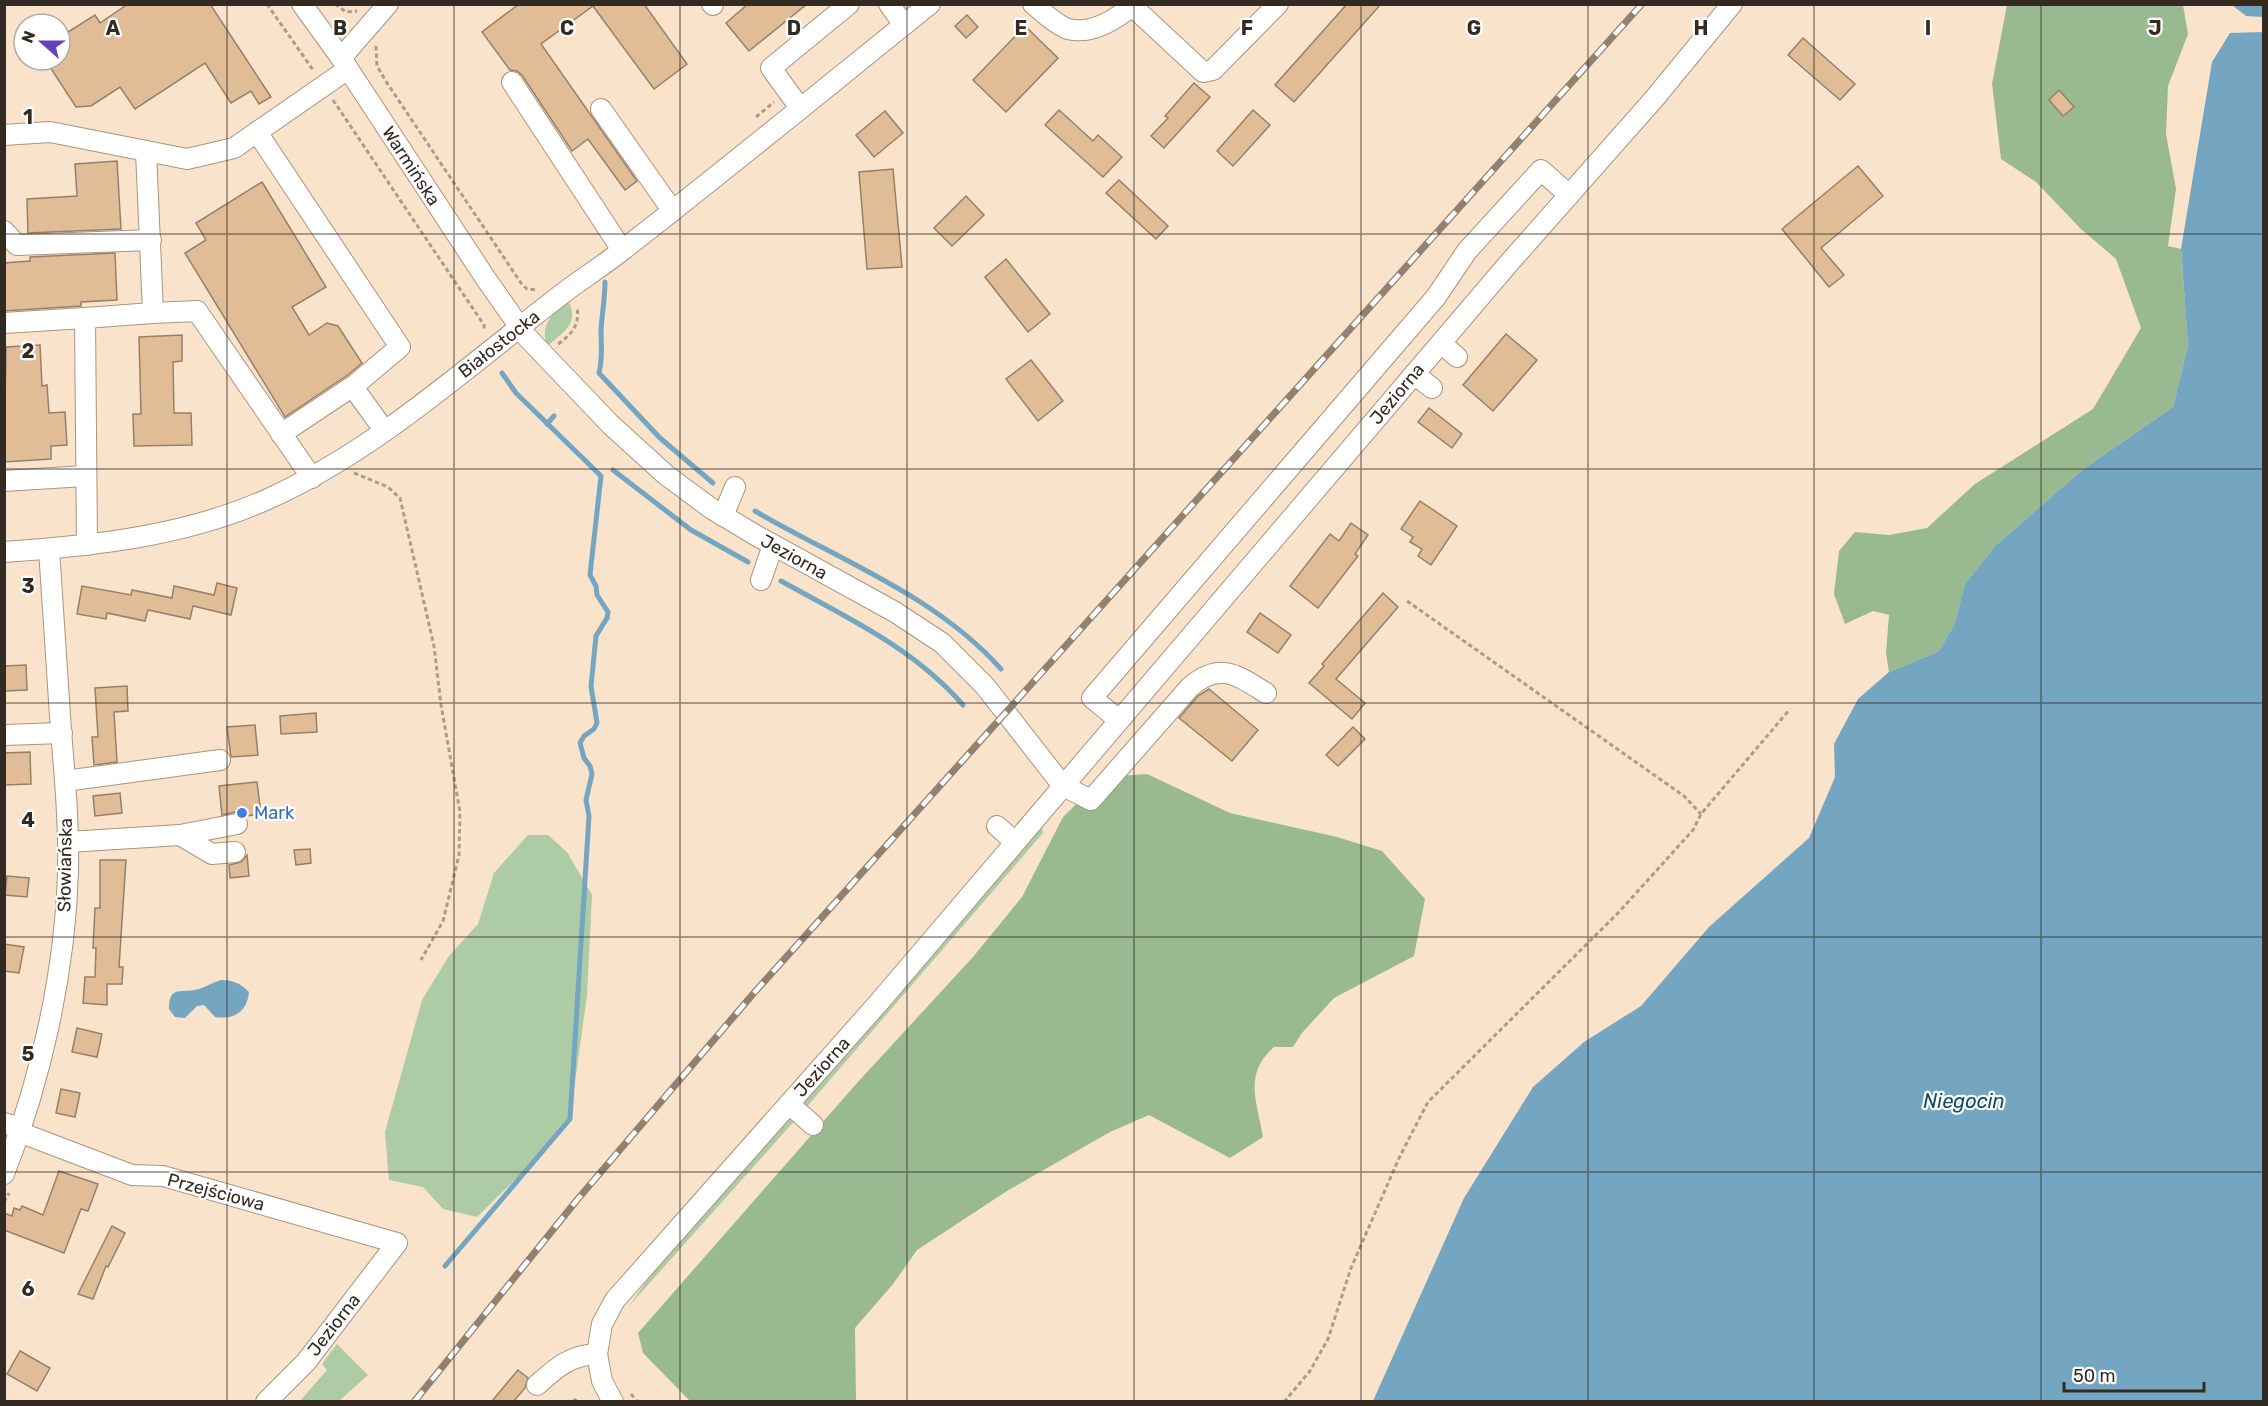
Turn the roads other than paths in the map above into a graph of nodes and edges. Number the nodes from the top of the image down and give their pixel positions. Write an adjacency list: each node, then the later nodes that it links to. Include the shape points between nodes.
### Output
1 (302, 4): 9 (street, Warmińska)
2 (388, 4): 9 (street)
3 (849, 4): 11 (street, via 771,68)
4 (889, 4): 8 (street)
5 (1033, 4): 6 (street, via 1068,29 1090,29 1112,22 1132,6 1203,72 1213,70)
6 (1278, 4)
7 (1732, 4): 16 (street, Jeziorna)
8 (914, 12): 11 (street, Białostocka)
9 (344, 63): 13 (street); 24 (street, Warmińska)
10 (512, 82): 20 (street)
11 (800, 108): 17 (street, Białostocka)
12 (601, 109): 17 (street)
13 (257, 132): 15 (street, via 234,148 187,159); 28 (street, via 400,347)
14 (4, 135): 15 (street, via 50,132)
15 (146, 151): 19 (street)
16 (1569, 195): 25 (street, Jeziorna); 43 (street, via 1541,170 1467,251 1436,297 1092,698)
17 (672, 210): 20 (street, Białostocka)
18 (4, 231): 19 (street, via 17,245)
19 (151, 240): 21 (street)
20 (622, 250): 24 (street, Białostocka)
21 (153, 313): 22 (street); 31 (street, via 197,311)
22 (85, 318): 23 (street); 32 (street)
23 (4, 323)
24 (520, 327): 30 (street, Białostocka); 36 (street, Jeziorna, via 543,356 644,456)
25 (1441, 343): 26 (street); 27 (street, Jeziorna)
26 (1457, 357)
27 (1414, 374): 29 (street); 43 (street, Jeziorna)
28 (353, 387): 30 (street); 31 (street)
29 (1432, 388)
30 (384, 430): 33 (street, Białostocka)
31 (282, 434): 33 (street)
32 (85, 476): 34 (street); 37 (street)
33 (312, 478): 37 (street, Białostocka, via 267,500 199,523)
34 (4, 482)
35 (735, 487): 36 (street)
36 (723, 516): 38 (street, Jeziorna)
37 (87, 545): 39 (street, Białostocka)
38 (773, 545): 41 (street); 48 (street, Jeziorna, via 895,612 954,653 985,686)
39 (49, 549): 40 (street, Białostocka); 44 (street, Słowiańska)
40 (4, 552)
41 (761, 580)
42 (1266, 693): 48 (street, via 1236,675 1219,672 1200,678 1091,800)
43 (1119, 720): 48 (street, Jeziorna)
44 (62, 733): 45 (street); 47 (street, Słowiańska)
45 (4, 735)
46 (220, 760): 47 (street)
47 (65, 781): 52 (street, Słowiańska)
48 (1063, 786): 53 (street, Jeziorna)
49 (237, 824): 51 (street)
50 (997, 826): 53 (street)
51 (180, 835): 52 (street); 54 (street, via 212,854)
52 (68, 842): 57 (street, Słowiańska, via 63,923 49,1028)
53 (1016, 842): 55 (street, Jeziorna)
54 (235, 852)
55 (789, 1104): 56 (street); 60 (street, Jeziorna, via 615,1300 599,1330)
56 (813, 1125)
57 (11, 1128): 58 (street, Słowiańska); 59 (street, Przejściowa, via 132,1175 163,1176)
58 (4, 1174)
59 (397, 1243): 62 (street, Jeziorna, via 306,1362)
60 (597, 1354): 61 (street, via 563,1362); 63 (street, via 602,1381)
61 (537, 1385)
62 (266, 1401)
63 (613, 1401)

